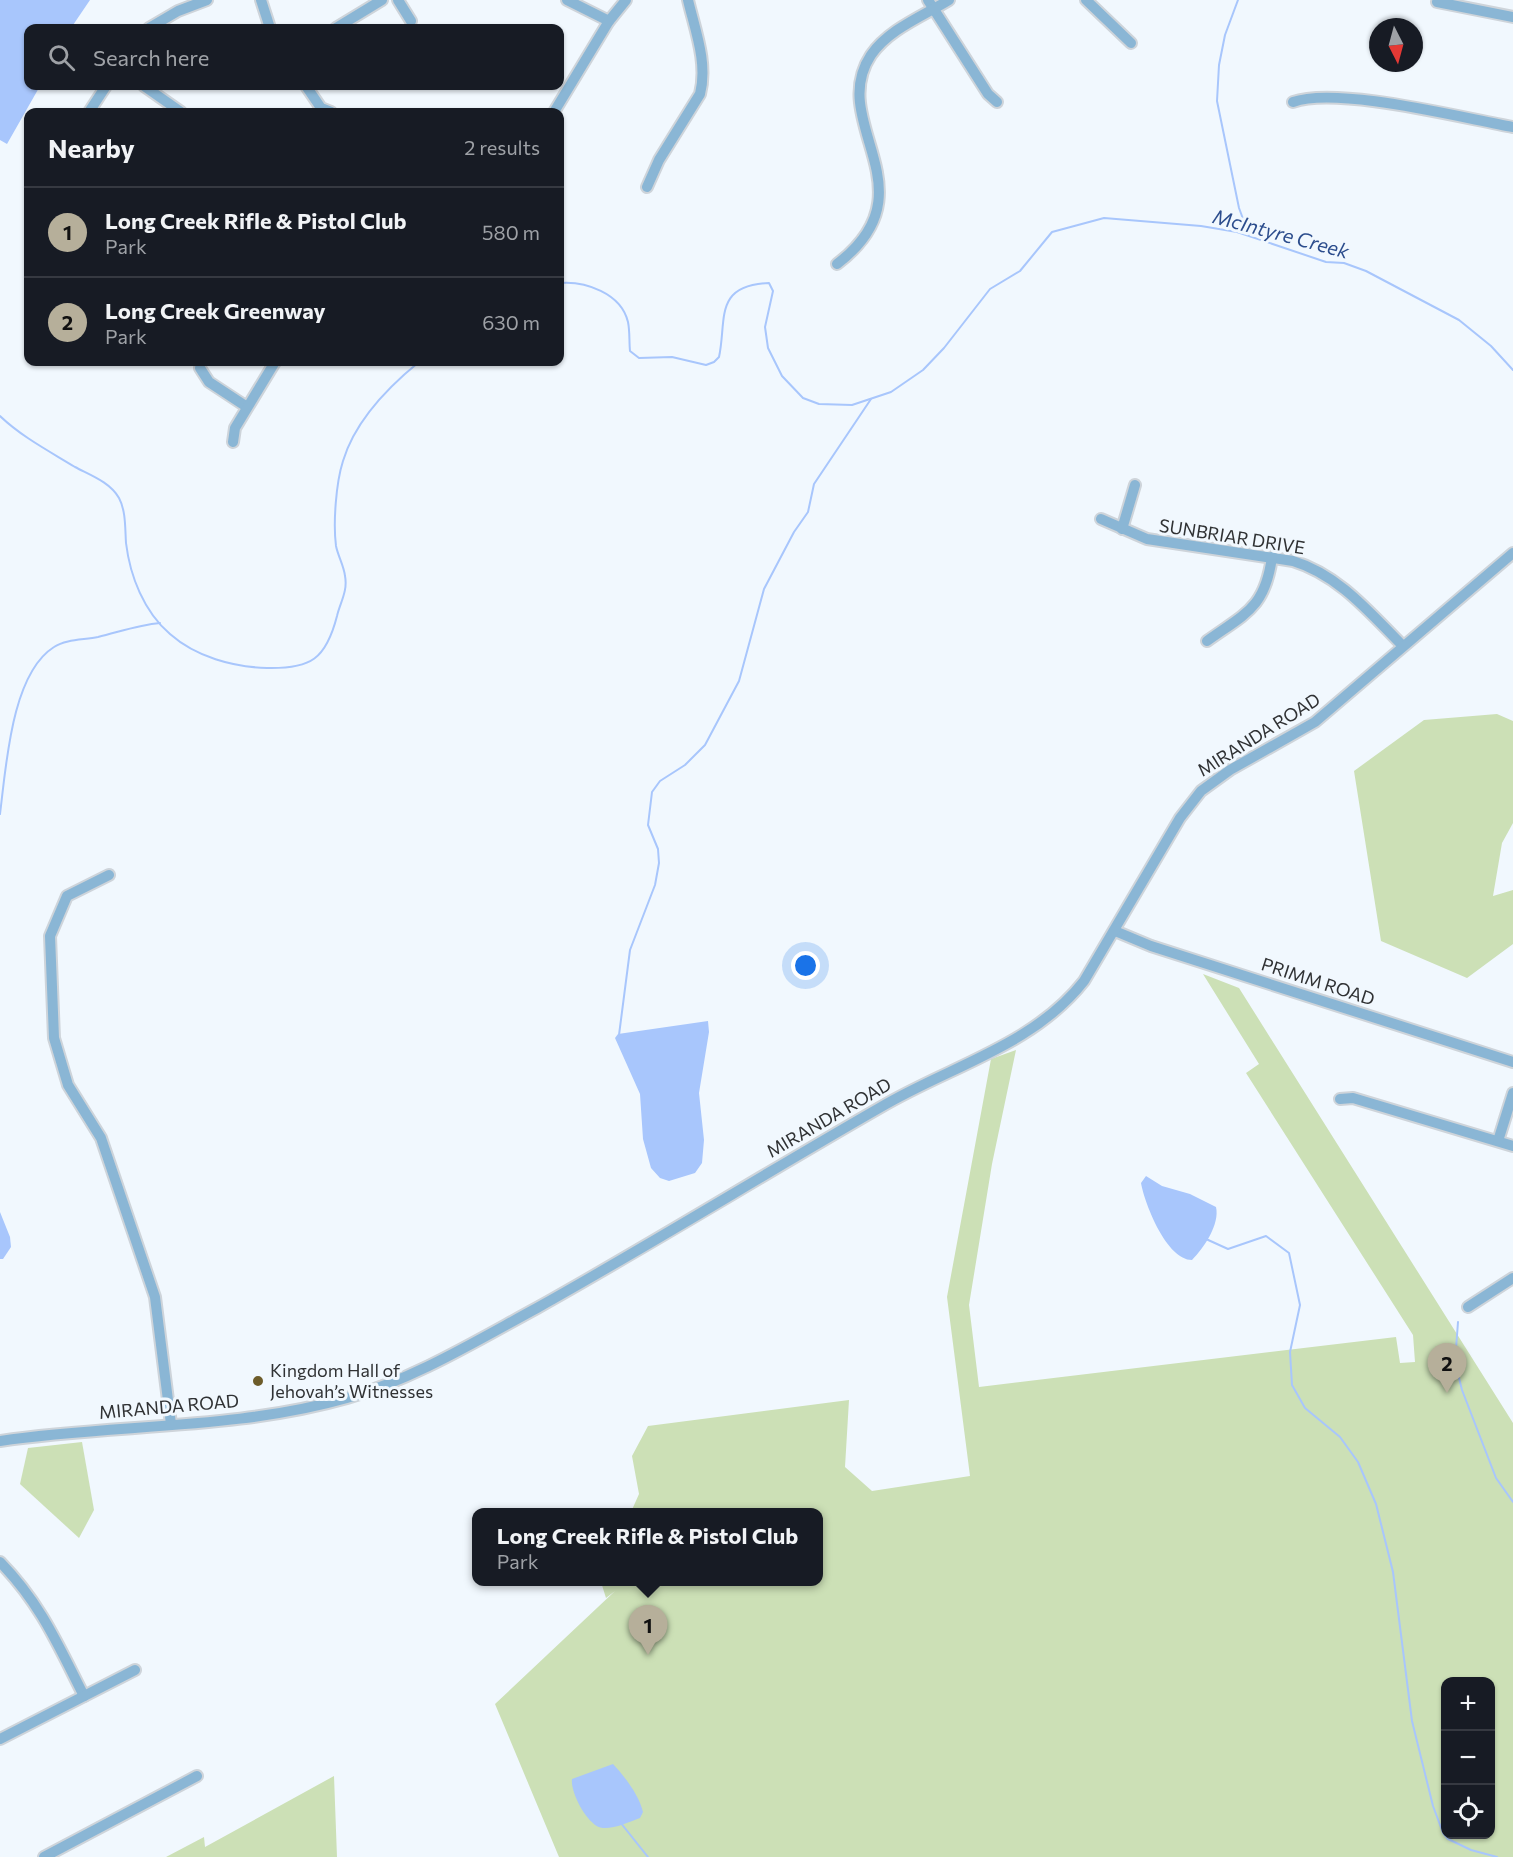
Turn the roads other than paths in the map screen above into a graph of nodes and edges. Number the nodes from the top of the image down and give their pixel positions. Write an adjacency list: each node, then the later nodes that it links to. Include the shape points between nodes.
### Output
1 (207, 0): 15 (street)
2 (261, 0): 16 (street)
3 (382, 0): 17 (street)
4 (398, 0): 13 (street)
5 (567, 0): 14 (street)
6 (626, 0): 14 (street)
7 (688, 0): 29 (street, via 703,82)
8 (949, 0): 11 (street)
9 (1086, 0): 18 (street)
10 (1437, 2): 12 (street)
11 (931, 5): 22 (street); 30 (street, via 884,41 866,64 860,100 878,171 879,201 870,229 860,244)
12 (1513, 17)
13 (411, 21)
14 (609, 21): 27 (street)
15 (157, 24)
16 (269, 24)
17 (343, 24)
18 (1131, 43)
19 (103, 90): 24 (street)
20 (150, 90): 25 (street)
21 (309, 90): 26 (street)
22 (997, 102)
23 (1293, 102): 28 (street, via 1320,96)
24 (92, 108)
25 (175, 108)
26 (321, 108)
27 (556, 108)
28 (1513, 128)
29 (647, 187)
30 (837, 264)
31 (273, 366): 33 (street)
32 (201, 368): 33 (street, via 209,382)
33 (247, 407): 34 (street)
34 (232, 442)
35 (1134, 485): 37 (street)
36 (1101, 519): 37 (street, SUNBRIAR DRIVE)
37 (1122, 529): 39 (street, SUNBRIAR DRIVE, via 1161,542)
38 (1513, 553): 41 (street, MIRANDA ROAD)
39 (1272, 557): 40 (street, via 1265,591 1256,605); 41 (street, SUNBRIAR DRIVE, via 1317,568)
40 (1207, 641)
41 (1403, 646): 43 (street, MIRANDA ROAD, via 1315,722 1230,770 1202,791 1180,818)
42 (109, 875): 51 (street, via 67,896 50,936 54,1038 68,1084 101,1138 155,1297)
43 (1114, 931): 44 (street, PRIMM ROAD); 51 (street, MIRANDA ROAD, via 1074,994 1038,1027 886,1104 571,1291 441,1360 346,1399 286,1412)
44 (1513, 1062)
45 (1513, 1093): 47 (street)
46 (1340, 1099): 47 (street, via 1353,1098)
47 (1498, 1141): 48 (street)
48 (1513, 1146)
49 (1513, 1278): 50 (street)
50 (1468, 1307)
51 (171, 1424): 52 (street, MIRANDA ROAD)
52 (0, 1441)
53 (0, 1562): 55 (street, via 42,1613)
54 (135, 1670): 55 (street)
55 (84, 1696): 56 (street)
56 (0, 1739)
57 (197, 1776): 58 (street)
58 (44, 1857)

